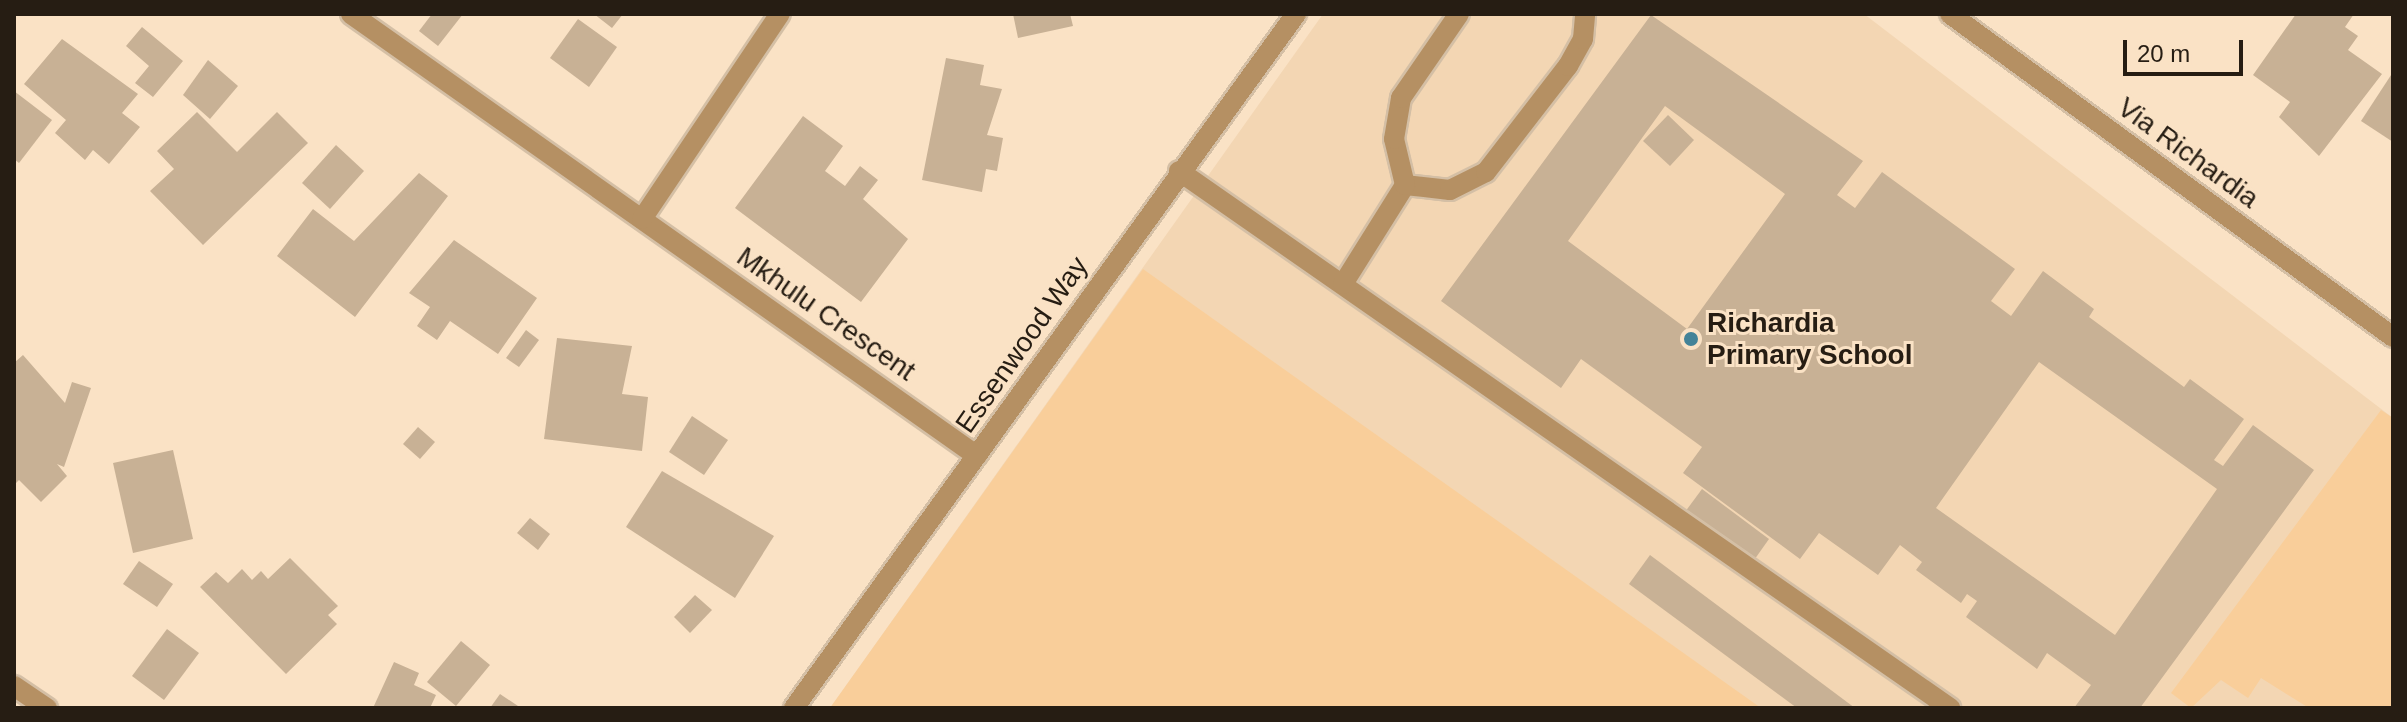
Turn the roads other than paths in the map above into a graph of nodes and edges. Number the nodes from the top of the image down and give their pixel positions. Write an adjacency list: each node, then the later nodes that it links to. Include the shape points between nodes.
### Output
1 (351, 14): 9 (street, Mkhulu Crescent)
2 (780, 14): 9 (street)
3 (1296, 14): 7 (street, Essenwood Way)
4 (1459, 14): 8 (street, via 1419,64 1394,118)
5 (1585, 14): 8 (street, via 1583,39 1568,66 1486,172 1450,190)
6 (1950, 14): 11 (street, Via Richardia)
7 (1179, 171): 10 (street); 12 (street, Essenwood Way)
8 (1405, 185): 10 (street)
9 (642, 219): 12 (street, Mkhulu Crescent)
10 (1343, 284): 16 (street)
11 (2393, 337)
12 (977, 456): 15 (street, Essenwood Way)
13 (14, 686): 14 (street)
14 (47, 708)
15 (794, 708)
16 (1950, 708)

